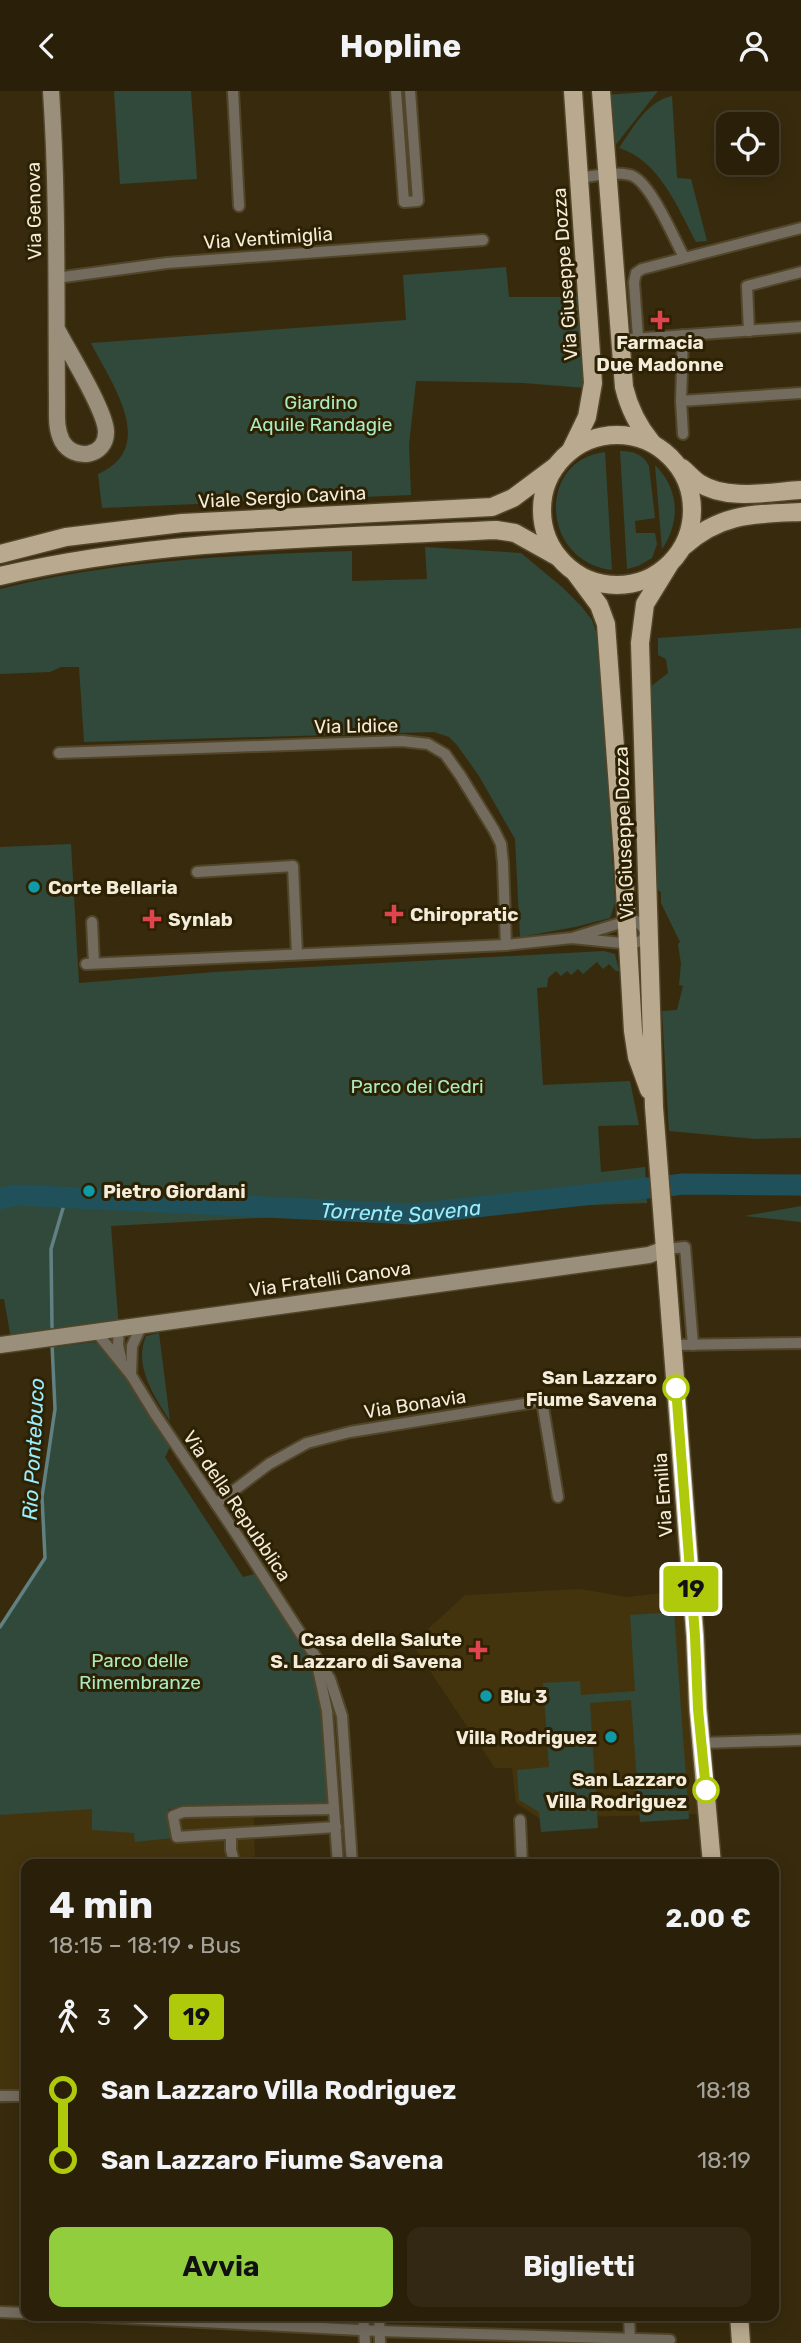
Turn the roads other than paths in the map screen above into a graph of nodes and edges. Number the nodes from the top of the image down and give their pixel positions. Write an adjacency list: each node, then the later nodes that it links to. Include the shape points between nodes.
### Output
1 (51, 91): 14 (street, Via Genova)
2 (233, 91): 9 (street)
3 (397, 91): 4 (street, via 404,202 418,201)
4 (410, 91)
5 (573, 91): 8 (main road, Via Giuseppe Dozza)
6 (601, 91): 7 (main road)
7 (608, 175): 8 (street); 12 (street, via 629,174 643,184); 20 (main road)
8 (579, 178): 25 (main road, Via Giuseppe Dozza, via 593,383 587,417)
9 (239, 206)
10 (801, 228): 12 (street)
11 (483, 240): 14 (street, Via Ventimiglia, via 167,263)
12 (684, 257): 19 (street, via 636,273)
13 (801, 272): 17 (street, via 747,286)
14 (57, 278): 16 (street, Via Genova)
15 (801, 327): 17 (street)
16 (58, 331): 16 (street, Via Genova, via 59,433 72,451 90,454 104,442 105,424)
17 (749, 331): 18 (street)
18 (683, 335): 19 (street); 22 (street)
19 (638, 337): 20 (street)
20 (620, 346): 24 (main road, via 628,403)
21 (801, 393): 22 (street)
22 (681, 401): 23 (street)
23 (683, 434)
24 (653, 444): 25 (main road, via 612,435); 26 (main road)
25 (571, 450): 27 (main road)
26 (672, 459): 28 (main road, via 699,483 717,491); 30 (main road, via 685,479 691,502 692,518)
27 (556, 466): 31 (main road, Viale Sergio Cavina, via 513,498 492,506 182,523 66,537); 32 (main road, via 541,512)
28 (801, 490)
29 (801, 512): 30 (main road, via 720,521)
30 (682, 548): 33 (main road)
31 (0, 554)
32 (558, 557): 34 (main road); 35 (main road, via 515,533 496,530 183,546 87,558)
33 (668, 565): 34 (main road, via 646,580 620,585 599,583); 40 (main road, Via Giuseppe Dozza, via 645,604 640,643)
34 (576, 573): 38 (main road, Via Giuseppe Dozza, via 599,605 606,624)
35 (0, 576)
36 (59, 753): 43 (street, Via Lidice, via 402,741 428,744 445,754 501,844)
37 (197, 872): 44 (street, via 293,866)
38 (627, 921): 40 (street, via 640,923); 41 (street); 42 (main road, Via Giuseppe Dozza)
39 (92, 922): 44 (street, via 90,963)
40 (648, 933): 42 (street, via 641,941); 45 (main road, Via Giuseppe Dozza)
41 (572, 939): 42 (street); 43 (street)
42 (628, 944): 45 (main road, Via Giuseppe Dozza, via 635,1043)
43 (506, 945): 44 (street)
44 (297, 954)
45 (654, 1107): 46 (main road, Via Giuseppe Dozza)
46 (661, 1185): 47 (main road, Via Emilia)
47 (664, 1249): 48 (street, Via Fratelli Canova, via 649,1255); 53 (main road, Via Emilia); 54 (street, via 685,1247)
48 (141, 1327): 49 (street, Via Fratelli Canova); 56 (street, via 132,1346)
49 (119, 1330): 50 (street, Via Fratelli Canova); 55 (street, Via della Repubblica)
50 (97, 1332): 52 (street, Via Fratelli Canova); 55 (street, Via della Repubblica)
51 (801, 1343): 54 (street)
52 (0, 1345)
53 (672, 1345): 54 (street); 63 (main road, Via Emilia)
54 (693, 1345)
55 (123, 1364): 56 (street, Via della Repubblica)
56 (131, 1375): 58 (street, Via della Repubblica)
57 (558, 1497): 58 (street, Via Bonavia, via 542,1401 307,1443 269,1464)
58 (216, 1504): 59 (street, Via della Repubblica)
59 (315, 1655): 60 (street, Via della Repubblica); 61 (street, Via della Repubblica)
60 (340, 1708): 61 (street); 66 (street, Via della Repubblica)
61 (327, 1711): 64 (street, Via della Repubblica)
62 (801, 1740): 63 (street)
63 (702, 1743): 73 (main road, Via Emilia)
64 (334, 1809): 67 (street, Via della Repubblica); 68 (street, via 183,1812 173,1816 177,1837)
65 (520, 1820): 72 (street)
66 (349, 1821): 67 (street); 71 (street, Via della Repubblica)
67 (336, 1824): 68 (street); 70 (street, Via della Repubblica)
68 (231, 1834): 69 (street)
69 (234, 1859)
70 (338, 1859)
71 (352, 1859)
72 (522, 1859)
73 (712, 1859)
74 (21, 2095): 75 (street)
75 (0, 2096)
76 (0, 2312): 77 (street)
77 (21, 2313)
78 (233, 2321): 83 (street)
79 (363, 2321): 83 (street)
80 (379, 2321): 84 (street)
81 (627, 2321): 86 (street)
82 (739, 2321): 89 (main road)
83 (364, 2330): 84 (street); 87 (street)
84 (380, 2330): 86 (street); 88 (street)
85 (670, 2340): 86 (street)
86 (622, 2341)
87 (365, 2343)
88 (380, 2343)
89 (741, 2343)

